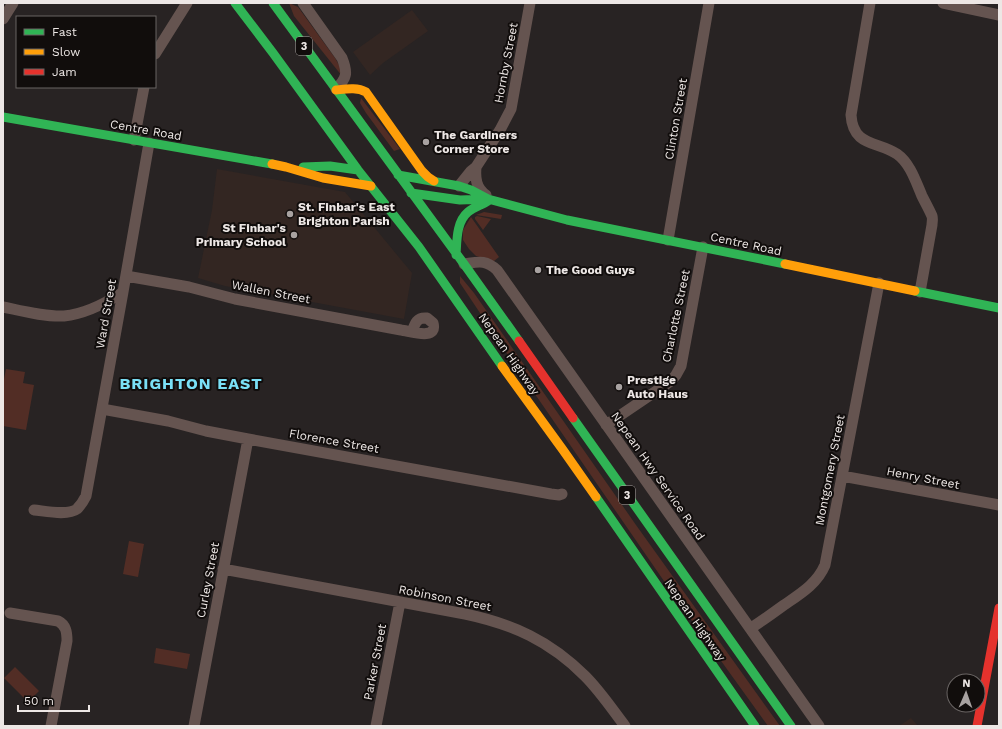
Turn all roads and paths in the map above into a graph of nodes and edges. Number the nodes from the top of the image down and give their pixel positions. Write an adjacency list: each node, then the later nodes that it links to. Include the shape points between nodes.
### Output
1 (13, 3): 11 (street)
2 (187, 3): 12 (street)
3 (235, 3): 20 (main road, Nepean Highway / 3)
4 (273, 3): 14 (main road, Nepean Highway / 3)
5 (303, 3): 14 (street, via 342,58 344,79)
6 (530, 3): 19 (street, Hornby Street, via 511,109)
7 (709, 3): 31 (street, Clinton Street)
8 (870, 3): 38 (street, via 852,121 856,132 862,138 902,158 910,169 932,216)
9 (943, 3): 10 (street)
10 (999, 14)
11 (3, 19)
12 (156, 52)
13 (144, 88): 16 (street)
14 (336, 89): 23 (main road, Nepean Highway / 3); 24 (main road, via 359,89 366,92 422,170)
15 (3, 117): 16 (main road, Centre Road)
16 (134, 140): 17 (main road, Centre Road)
17 (149, 143): 18 (main road, Centre Road); 35 (street, Ward Street)
18 (286, 167): 20 (main road, Centre Road, via 330,166); 25 (main road, Centre Road, via 323,178)
19 (476, 167): 26 (street, Hornby Street); 30 (street, via 478,187)
20 (358, 170): 21 (main road, Centre Road); 25 (main road, Nepean Highway / 3)
21 (371, 171)
22 (385, 173): 23 (main road, Centre Road)
23 (398, 175): 24 (main road, Centre Road); 29 (main road, Nepean Highway / 3)
24 (434, 181): 26 (main road, Centre Road)
25 (371, 186): 27 (main road, Centre Road); 59 (main road, Nepean Highway / 3, via 445,277 486,344)
26 (459, 186): 30 (main road, Centre Road)
27 (384, 189)
28 (398, 191): 29 (main road, Centre Road)
29 (411, 193): 30 (main road, Centre Road, via 456,200); 33 (main road, Nepean Highway / 3)
30 (491, 200): 31 (main road, Centre Road, via 567,220); 33 (main road, via 470,211 463,218 459,226)
31 (668, 240): 32 (main road, Centre Road)
32 (704, 247): 36 (main road, Centre Road); 43 (street, Charlotte Street, via 681,366 671,381)
33 (456, 255): 34 (main road, Nepean Highway / 3)
34 (461, 266): 43 (street, Nepean Hwy Service Road, via 486,262 497,270); 60 (main road, Nepean Highway / 3)
35 (126, 276): 37 (street, Ward Street); 41 (street, Wallen Street)
36 (879, 283): 38 (main road, Centre Road); 45 (street, Montgomery Street)
37 (124, 292): 39 (street, via 72,315 49,315); 42 (street, Ward Street)
38 (920, 292): 40 (main road, Centre Road)
39 (3, 307)
40 (999, 308)
41 (412, 332)
42 (102, 409): 44 (street, Florence Street, via 168,420); 48 (street, Ward Street, via 88,490 83,501 72,511)
43 (606, 425): 54 (street, Nepean Hwy Service Road)
44 (248, 439): 46 (street, Florence Street, via 559,496); 49 (street, Curley Street)
45 (842, 476): 47 (street, Henry Street); 54 (street, Montgomery Street, via 822,571 808,588)
46 (562, 494)
47 (999, 505)
48 (34, 510)
49 (223, 569): 50 (street, Robinson Street); 56 (street, Curley Street)
50 (400, 602): 57 (street, Parker Street); 58 (street, Robinson Street, via 476,616 516,629 547,644 586,676)
51 (999, 608): 53 (main road)
52 (10, 613): 55 (street, via 58,622 66,628 67,641)
53 (997, 626): 62 (main road)
54 (751, 628): 61 (street, Nepean Hwy Service Road)
55 (51, 726)
56 (194, 726)
57 (376, 726)
58 (625, 726)
59 (755, 726)
60 (791, 726)
61 (819, 726)
62 (977, 726)

